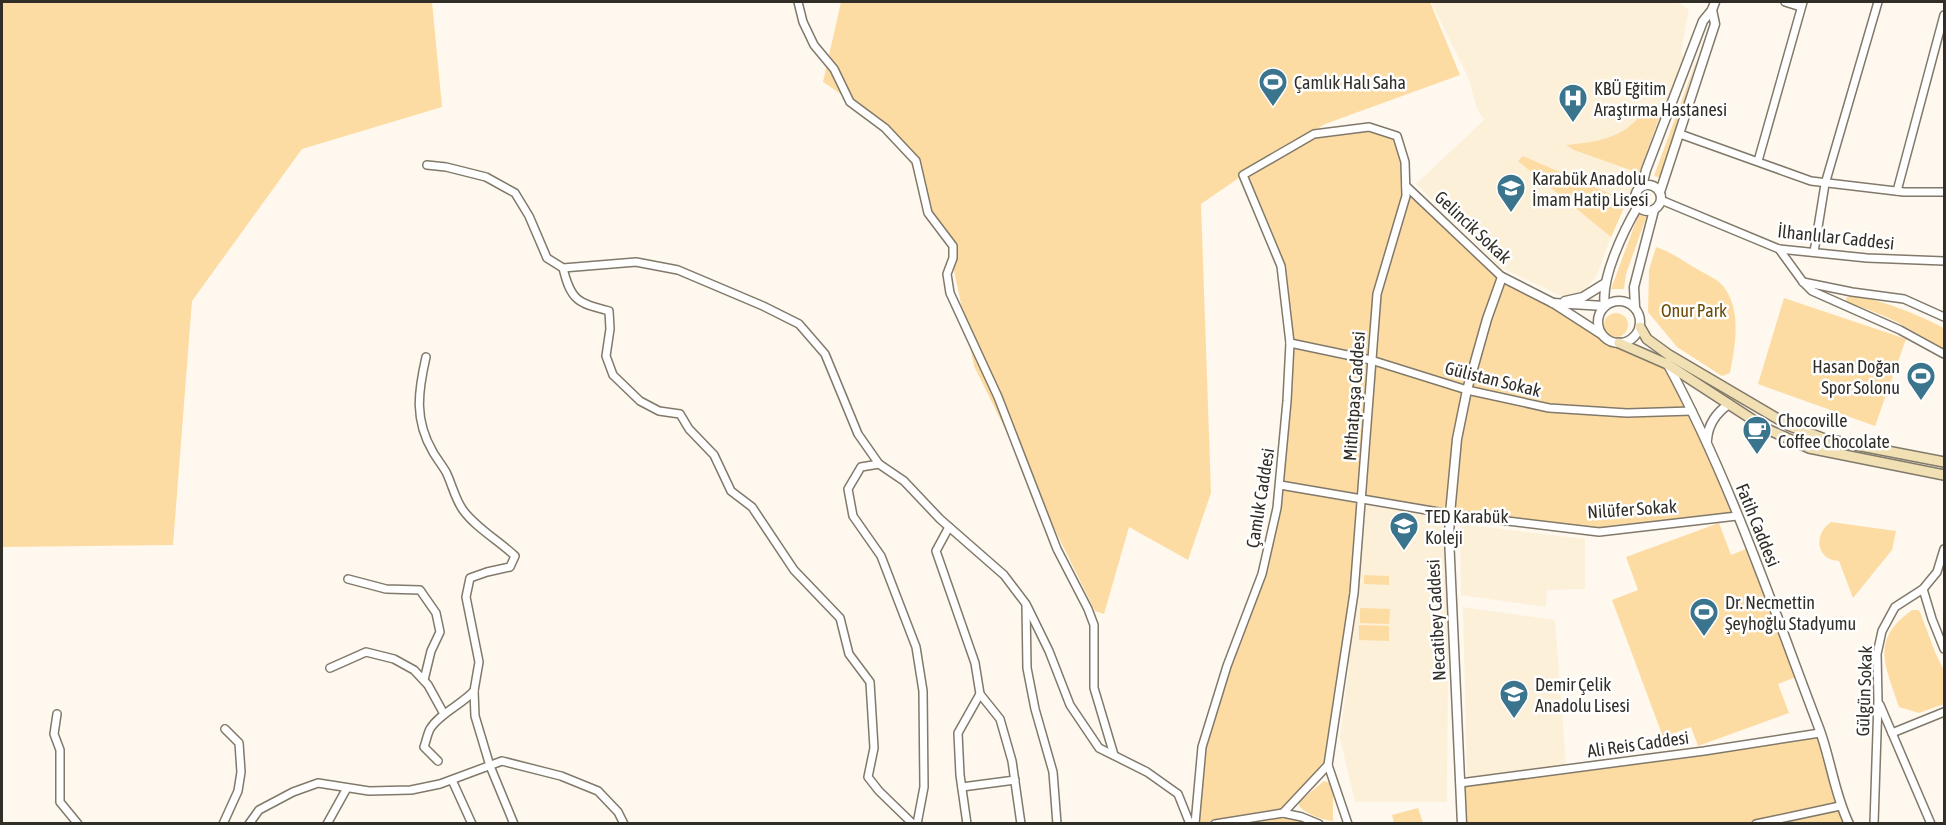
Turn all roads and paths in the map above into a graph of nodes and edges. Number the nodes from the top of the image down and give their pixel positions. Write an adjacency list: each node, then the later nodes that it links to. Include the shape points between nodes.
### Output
1 (798, 2): 67 (street, via 802,22 814,45 834,69 850,102 885,128 916,161 928,213 953,246 947,274 950,293 998,397 1057,549 1094,625 1094,688)
2 (1785, 2): 4 (street)
3 (1878, 2): 11 (street)
4 (1802, 4): 8 (street)
5 (1714, 6): 7 (street, via 1715,24); 13 (street, via 1703,21)
6 (1944, 15): 14 (street)
7 (1680, 134): 8 (street); 16 (street)
8 (1758, 161): 11 (street)
9 (427, 165): 22 (street, via 486,177 515,193 547,258)
10 (1244, 175): 12 (street, Mithatpaşa Caddesi, via 1314,134 1369,127 1396,136 1405,162); 32 (street, Çamlık Caddesi, via 1281,266)
11 (1825, 184): 14 (street); 20 (street)
12 (1406, 186): 23 (street, Gelincik Sokak); 37 (street, Mithatpaşa Caddesi, via 1377,294)
13 (1642, 186): 16 (street, via 1654,186); 17 (street, via 1635,195)
14 (1897, 191): 15 (street)
15 (1944, 192)
16 (1661, 196): 18 (street); 19 (street, İlhanlılar Caddesi)
17 (1638, 206): 18 (street); 25 (street)
18 (1654, 210): 28 (street, via 1634,287)
19 (1779, 249): 20 (street, İlhanlılar Caddesi); 24 (street)
20 (1814, 252): 21 (street, İlhanlılar Caddesi)
21 (1944, 261)
22 (563, 268): 44 (street, via 636,262 678,270 799,324 825,354 858,434); 85 (street, via 568,288 583,304 609,311 606,356 613,375 640,401 659,411 680,414 714,455 731,491 752,507 794,570 840,618 849,654 870,682 873,748 868,777)
23 (1502, 277): 26 (street, Gelincik Sokak); 39 (street, Necatibey Caddesi)
24 (1803, 282): 29 (street, via 1904,299); 35 (street, via 1812,291)
25 (1604, 284): 26 (street, via 1583,297); 27 (street)
26 (1553, 303): 27 (street); 31 (street, Gelincik Sokak)
27 (1605, 306): 28 (street, via 1622,300); 31 (street, via 1597,320)
28 (1635, 307): 30 (street)
29 (1944, 317)
30 (1640, 327): 33 (street, via 1632,339); 34 (main road)
31 (1601, 334): 33 (street)
32 (1290, 343): 37 (street, Gülistan Sokak); 46 (street, Çamlık Caddesi)
33 (1619, 343): 38 (main road)
34 (1657, 348): 38 (street, Fatih Caddesi); 43 (main road, via 1802,432)
35 (1944, 354)
36 (426, 357): 58 (street, via 418,392 420,416 431,450 446,472 462,509 515,556 510,567 470,578 466,597 479,662)
37 (1371, 360): 39 (street, Gülistan Sokak); 47 (street, Mithatpaşa Caddesi)
38 (1667, 364): 40 (main road); 41 (street, Fatih Caddesi)
39 (1467, 390): 41 (street, Gülistan Sokak, via 1549,408 1627,413); 48 (street, Necatibey Caddesi, via 1457,439)
40 (1730, 404): 42 (street, via 1712,421); 45 (main road, via 1767,429 1809,448)
41 (1692, 411): 42 (street, Fatih Caddesi)
42 (1707, 444): 49 (street, Fatih Caddesi)
43 (1944, 462)
44 (879, 464): 50 (street, via 904,481); 86 (street, via 861,467 848,489 853,516 881,556 916,647 923,691 924,755 924,787)
45 (1944, 475)
46 (1280, 485): 47 (street, Nilüfer Sokak); 91 (street, Çamlık Caddesi, via 1263,574 1227,666 1202,747)
47 (1361, 499): 48 (street, Nilüfer Sokak); 69 (street, Mithatpaşa Caddesi, via 1354,593)
48 (1450, 514): 49 (street, Nilüfer Sokak, via 1599,532); 73 (street, Necatibey Caddesi)
49 (1737, 516): 65 (street, Fatih Caddesi)
50 (949, 527): 54 (street, via 1004,575); 59 (street, via 936,551 975,663)
51 (1944, 549): 53 (street, Gülgün Sokak, via 1937,572)
52 (348, 579): 57 (street, via 386,589 420,590 436,613 440,632)
53 (1923, 589): 55 (street); 60 (street, Gülgün Sokak, via 1895,607 1882,631 1877,654)
54 (1026, 604): 67 (street, via 1070,705 1099,748); 89 (street, via 1028,668 1053,772)
55 (1944, 649)
56 (330, 668): 57 (street, via 366,652 394,659)
57 (424, 680): 63 (street)
58 (474, 691): 63 (street, via 462,704); 70 (street, via 475,716)
59 (980, 694): 72 (street, via 1000,719); 74 (street, via 958,733)
60 (1878, 701): 66 (street); 98 (street, Gülgün Sokak)
61 (1944, 712): 66 (street)
62 (57, 714): 78 (street, via 54,734 60,750 60,802)
63 (444, 714): 68 (street, via 431,729 424,747)
64 (225, 729): 79 (street, via 239,743 240,772 238,791)
65 (1820, 733): 73 (street, Ali Reis Caddesi); 76 (street, Fatih Caddesi)
66 (1892, 733): 99 (street)
67 (1114, 755): 90 (street, via 1178,794)
68 (438, 761)
69 (1328, 765): 77 (street); 94 (street, Mithatpaşa Caddesi)
70 (490, 766): 71 (street); 83 (street); 84 (street, via 502,761 598,790)
71 (452, 780): 75 (street, via 411,790); 82 (street)
72 (1015, 780): 74 (street); 88 (street)
73 (1460, 783): 95 (street, Necatibey Caddesi)
74 (962, 787): 87 (street)
75 (347, 788): 80 (street, via 318,783 293,792 259,810); 81 (street)
76 (1840, 806): 96 (street); 97 (street, Fatih Caddesi)
77 (1283, 813): 92 (street); 93 (street)
78 (78, 824)
79 (223, 824)
80 (249, 824)
81 (327, 824)
82 (472, 824)
83 (514, 824)
84 (624, 824)
85 (913, 824)
86 (917, 824)
87 (967, 824)
88 (1021, 824)
89 (1057, 824)
90 (1190, 824)
91 (1196, 824)
92 (1215, 824)
93 (1319, 824)
94 (1348, 824)
95 (1462, 824)
96 (1756, 824)
97 (1849, 824)
98 (1874, 824)
99 (1931, 824)

